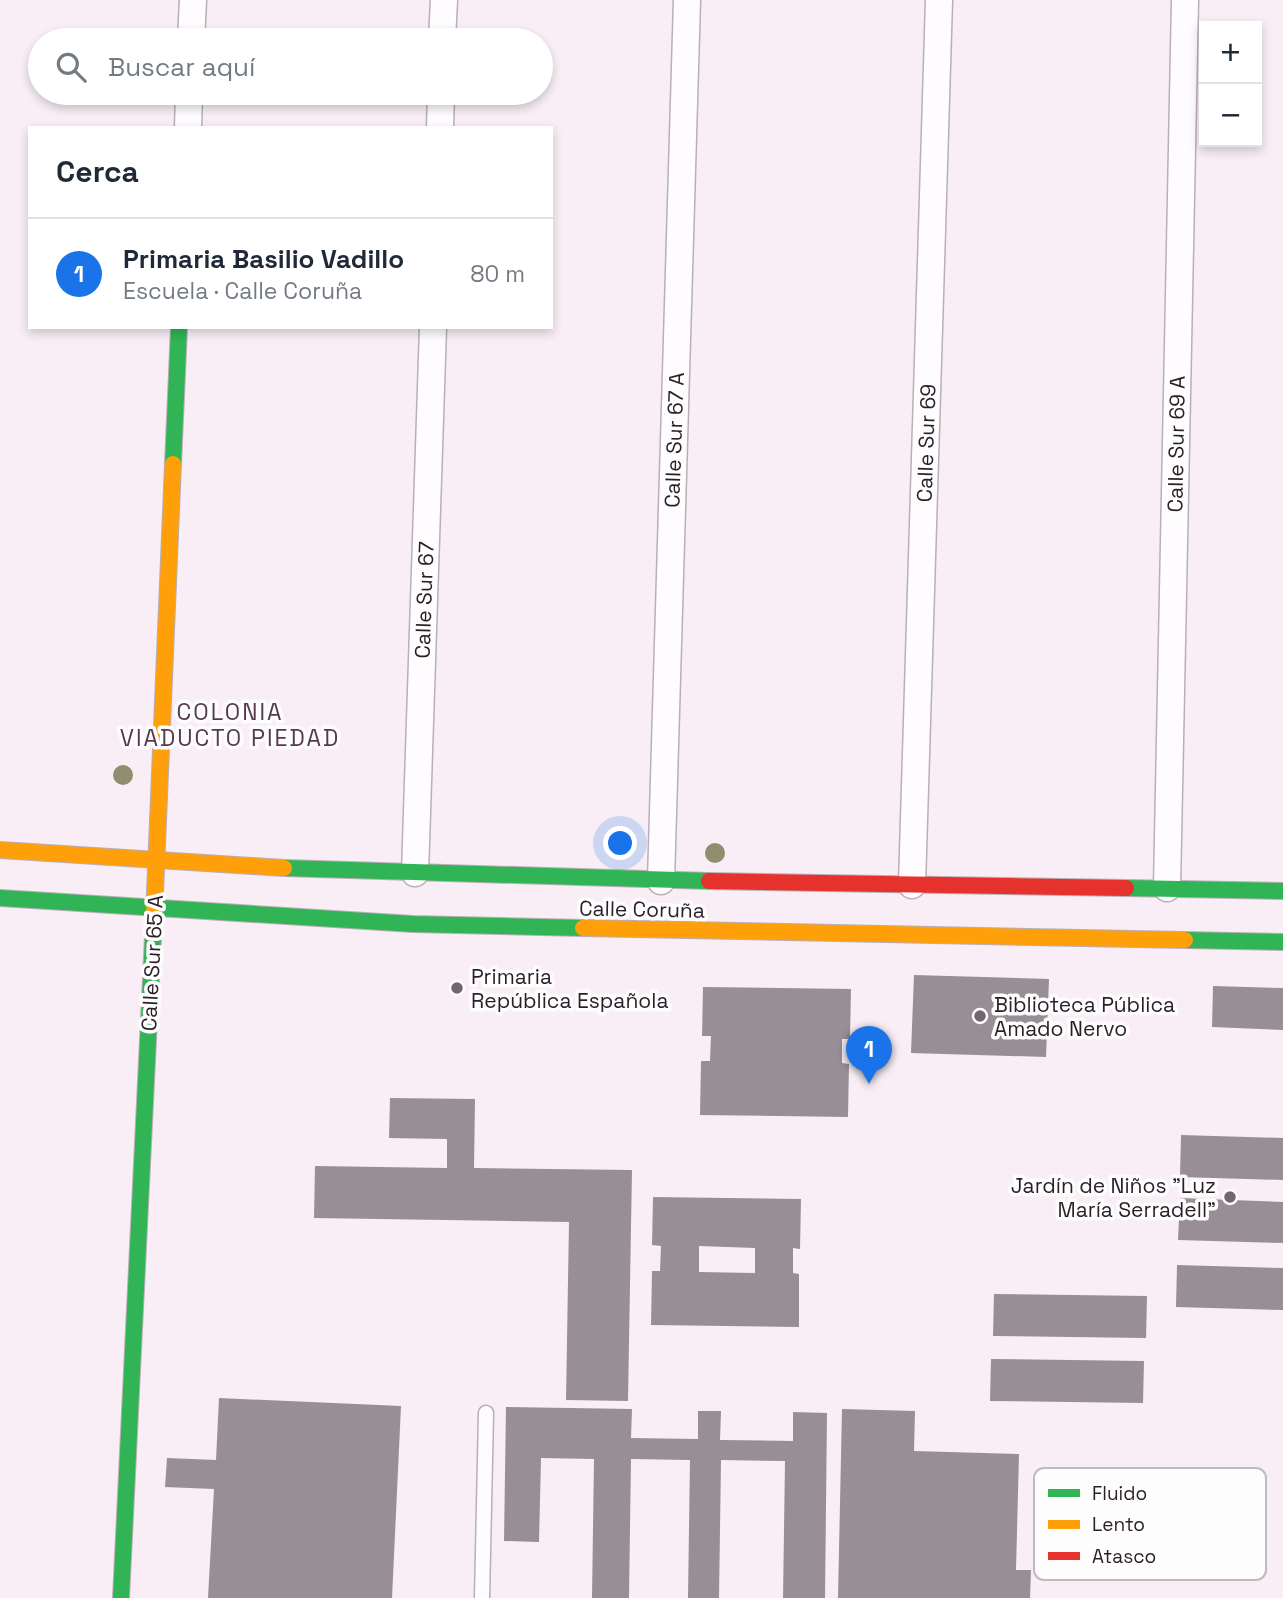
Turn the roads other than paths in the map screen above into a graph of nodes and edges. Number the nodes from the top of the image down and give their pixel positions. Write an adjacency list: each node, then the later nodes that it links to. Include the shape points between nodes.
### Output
1 (193, 0): 6 (street)
2 (444, 0): 7 (street)
3 (687, 0): 17 (street, Calle Sur 67 A)
4 (939, 0): 18 (street, Calle Sur 69)
5 (1185, 0): 19 (street, Calle Sur 69 A)
6 (192, 28)
7 (443, 28)
8 (189, 105): 10 (street)
9 (441, 105): 11 (street)
10 (188, 126)
11 (440, 126)
12 (179, 329): 15 (street, Calle Sur 65 A)
13 (433, 329): 16 (street, Calle Sur 67)
14 (0, 850): 15 (street, Calle Coruña)
15 (157, 863): 16 (street, Calle Coruña); 22 (street, Calle Sur 65 A)
16 (415, 873): 17 (street, Calle Coruña)
17 (661, 881): 18 (street, Calle Coruña)
18 (912, 885): 19 (street, Calle Coruña)
19 (1167, 888): 20 (street, Calle Coruña)
20 (1283, 891)
21 (0, 898): 22 (street, Calle Coruña)
22 (155, 909): 23 (street, Calle Coruña, via 413,924); 25 (street, Calle Sur 65 A)
23 (1283, 942)
24 (486, 1413): 26 (lane)
25 (121, 1598)
26 (482, 1598)

